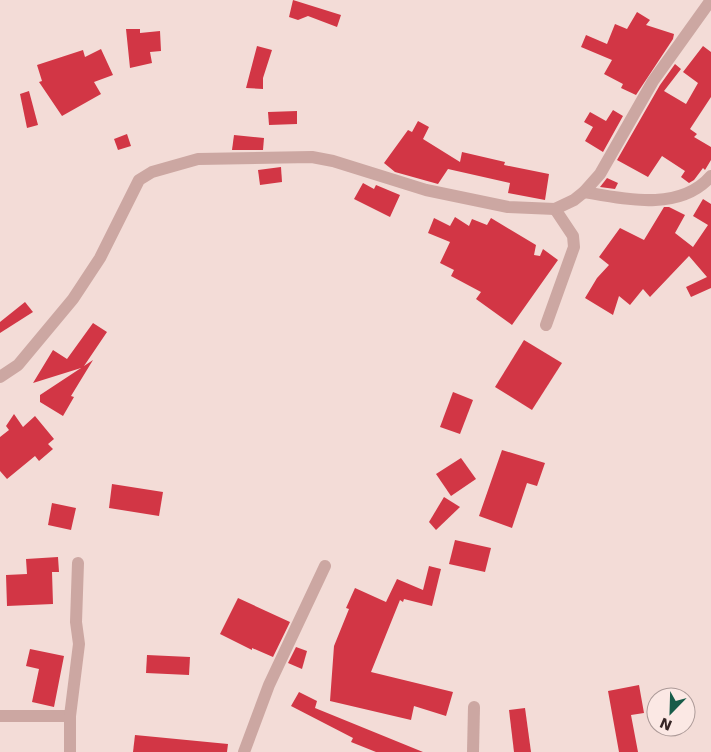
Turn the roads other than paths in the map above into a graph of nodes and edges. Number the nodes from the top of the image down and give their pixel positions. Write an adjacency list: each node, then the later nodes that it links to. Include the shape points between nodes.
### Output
1 (711, 0): 3 (street, via 653,80 615,151)
2 (711, 176): 3 (street, via 692,191 673,198 650,200)
3 (584, 192): 4 (street)
4 (555, 209): 5 (street, via 573,236 574,247); 6 (street, via 508,207 453,196 312,157 198,159 152,172 139,180 100,258 73,299 18,365)
5 (546, 325)
6 (0, 378)
7 (78, 562): 11 (street, via 76,622 79,644)
8 (325, 566): 13 (street, via 269,684)
9 (474, 707): 14 (street)
10 (0, 716): 11 (street)
11 (70, 716): 12 (street)
12 (70, 752)
13 (244, 752)
14 (473, 752)

